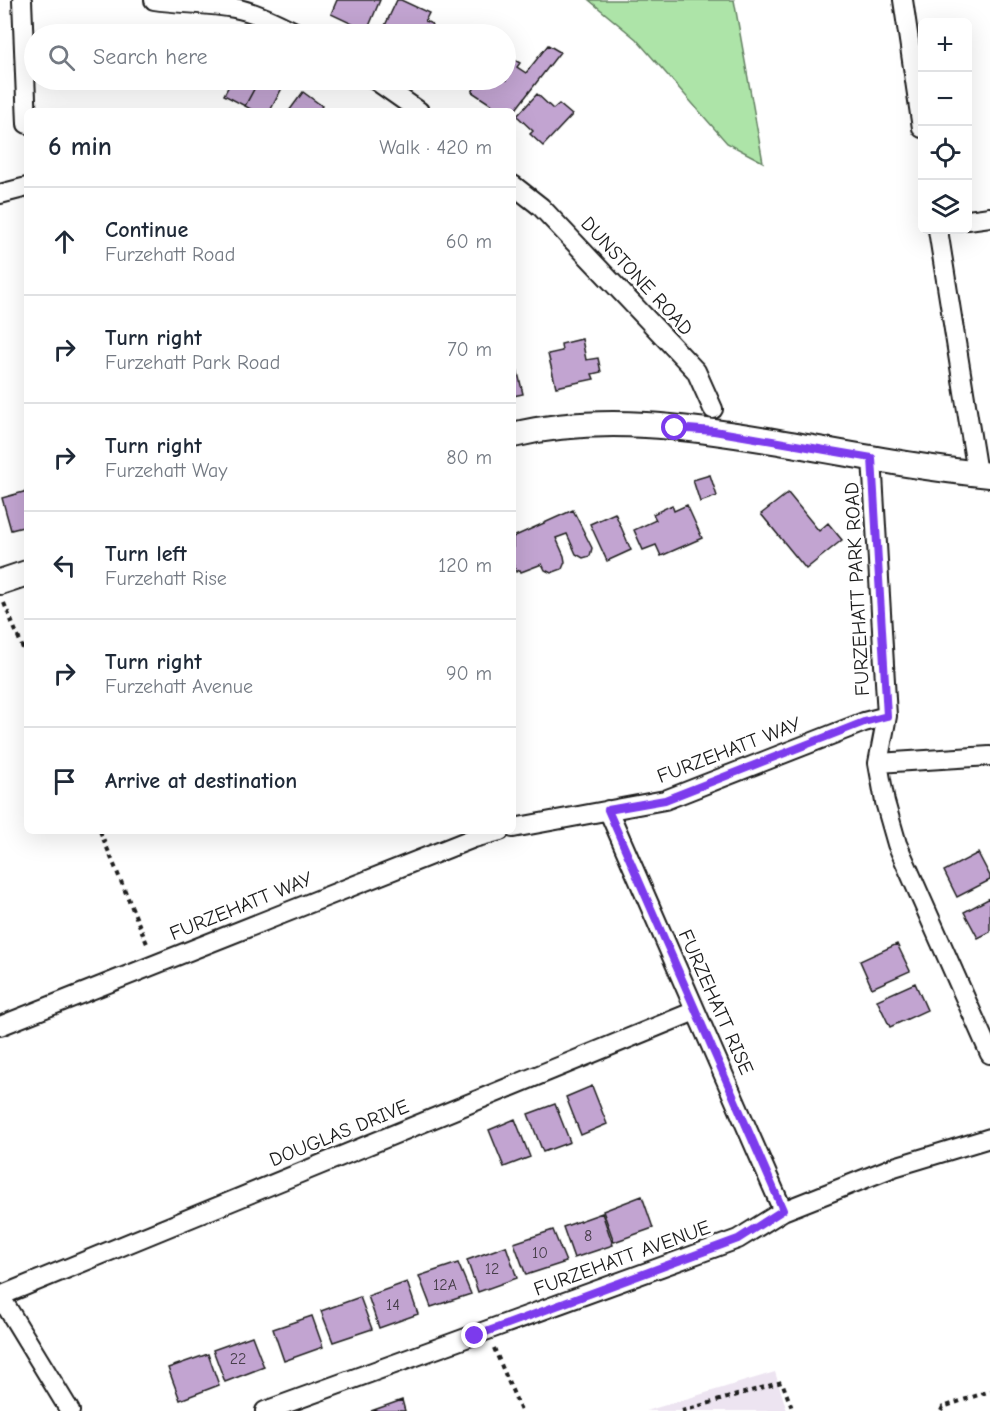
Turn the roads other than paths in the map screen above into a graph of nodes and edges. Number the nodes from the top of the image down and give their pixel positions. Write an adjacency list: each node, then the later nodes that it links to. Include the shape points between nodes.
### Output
1 (22, 0): 5 (street)
2 (154, 0): 4 (street, via 234,8)
3 (903, 0): 10 (street)
4 (278, 24)
5 (24, 50)
6 (26, 90): 8 (street)
7 (389, 90): 9 (street)
8 (26, 108)
9 (415, 108)
10 (922, 126)
11 (516, 187): 17 (street, DUNSTONE ROAD, via 541,207 696,371)
12 (24, 188): 13 (street)
13 (0, 194)
14 (990, 217): 15 (street)
15 (972, 219)
16 (939, 234): 20 (street)
17 (713, 409)
18 (516, 434): 19 (street, via 545,428 617,424 714,431)
19 (872, 458): 20 (street); 23 (street, FURZEHATT PARK ROAD)
20 (983, 474)
21 (24, 574): 22 (street)
22 (0, 582)
23 (887, 716): 25 (street, FURZEHATT PARK ROAD); 26 (street, FURZEHATT WAY, via 665,800)
24 (990, 756): 25 (street)
25 (878, 763): 31 (street, FURZEHATT PARK ROAD, via 897,844)
26 (608, 810): 27 (street, FURZEHATT WAY); 29 (street, FURZEHATT RISE)
27 (516, 827)
28 (489, 834): 30 (street, FURZEHATT WAY)
29 (695, 1011): 33 (street, FURZEHATT RISE); 34 (street, DOUGLAS DRIVE)
30 (0, 1026)
31 (990, 1054)
32 (990, 1138): 33 (street, FURZEHATT AVENUE, via 894,1167)
33 (783, 1210): 36 (street, FURZEHATT AVENUE, via 738,1239)
34 (0, 1296): 35 (street)
35 (70, 1411)
36 (265, 1411)

